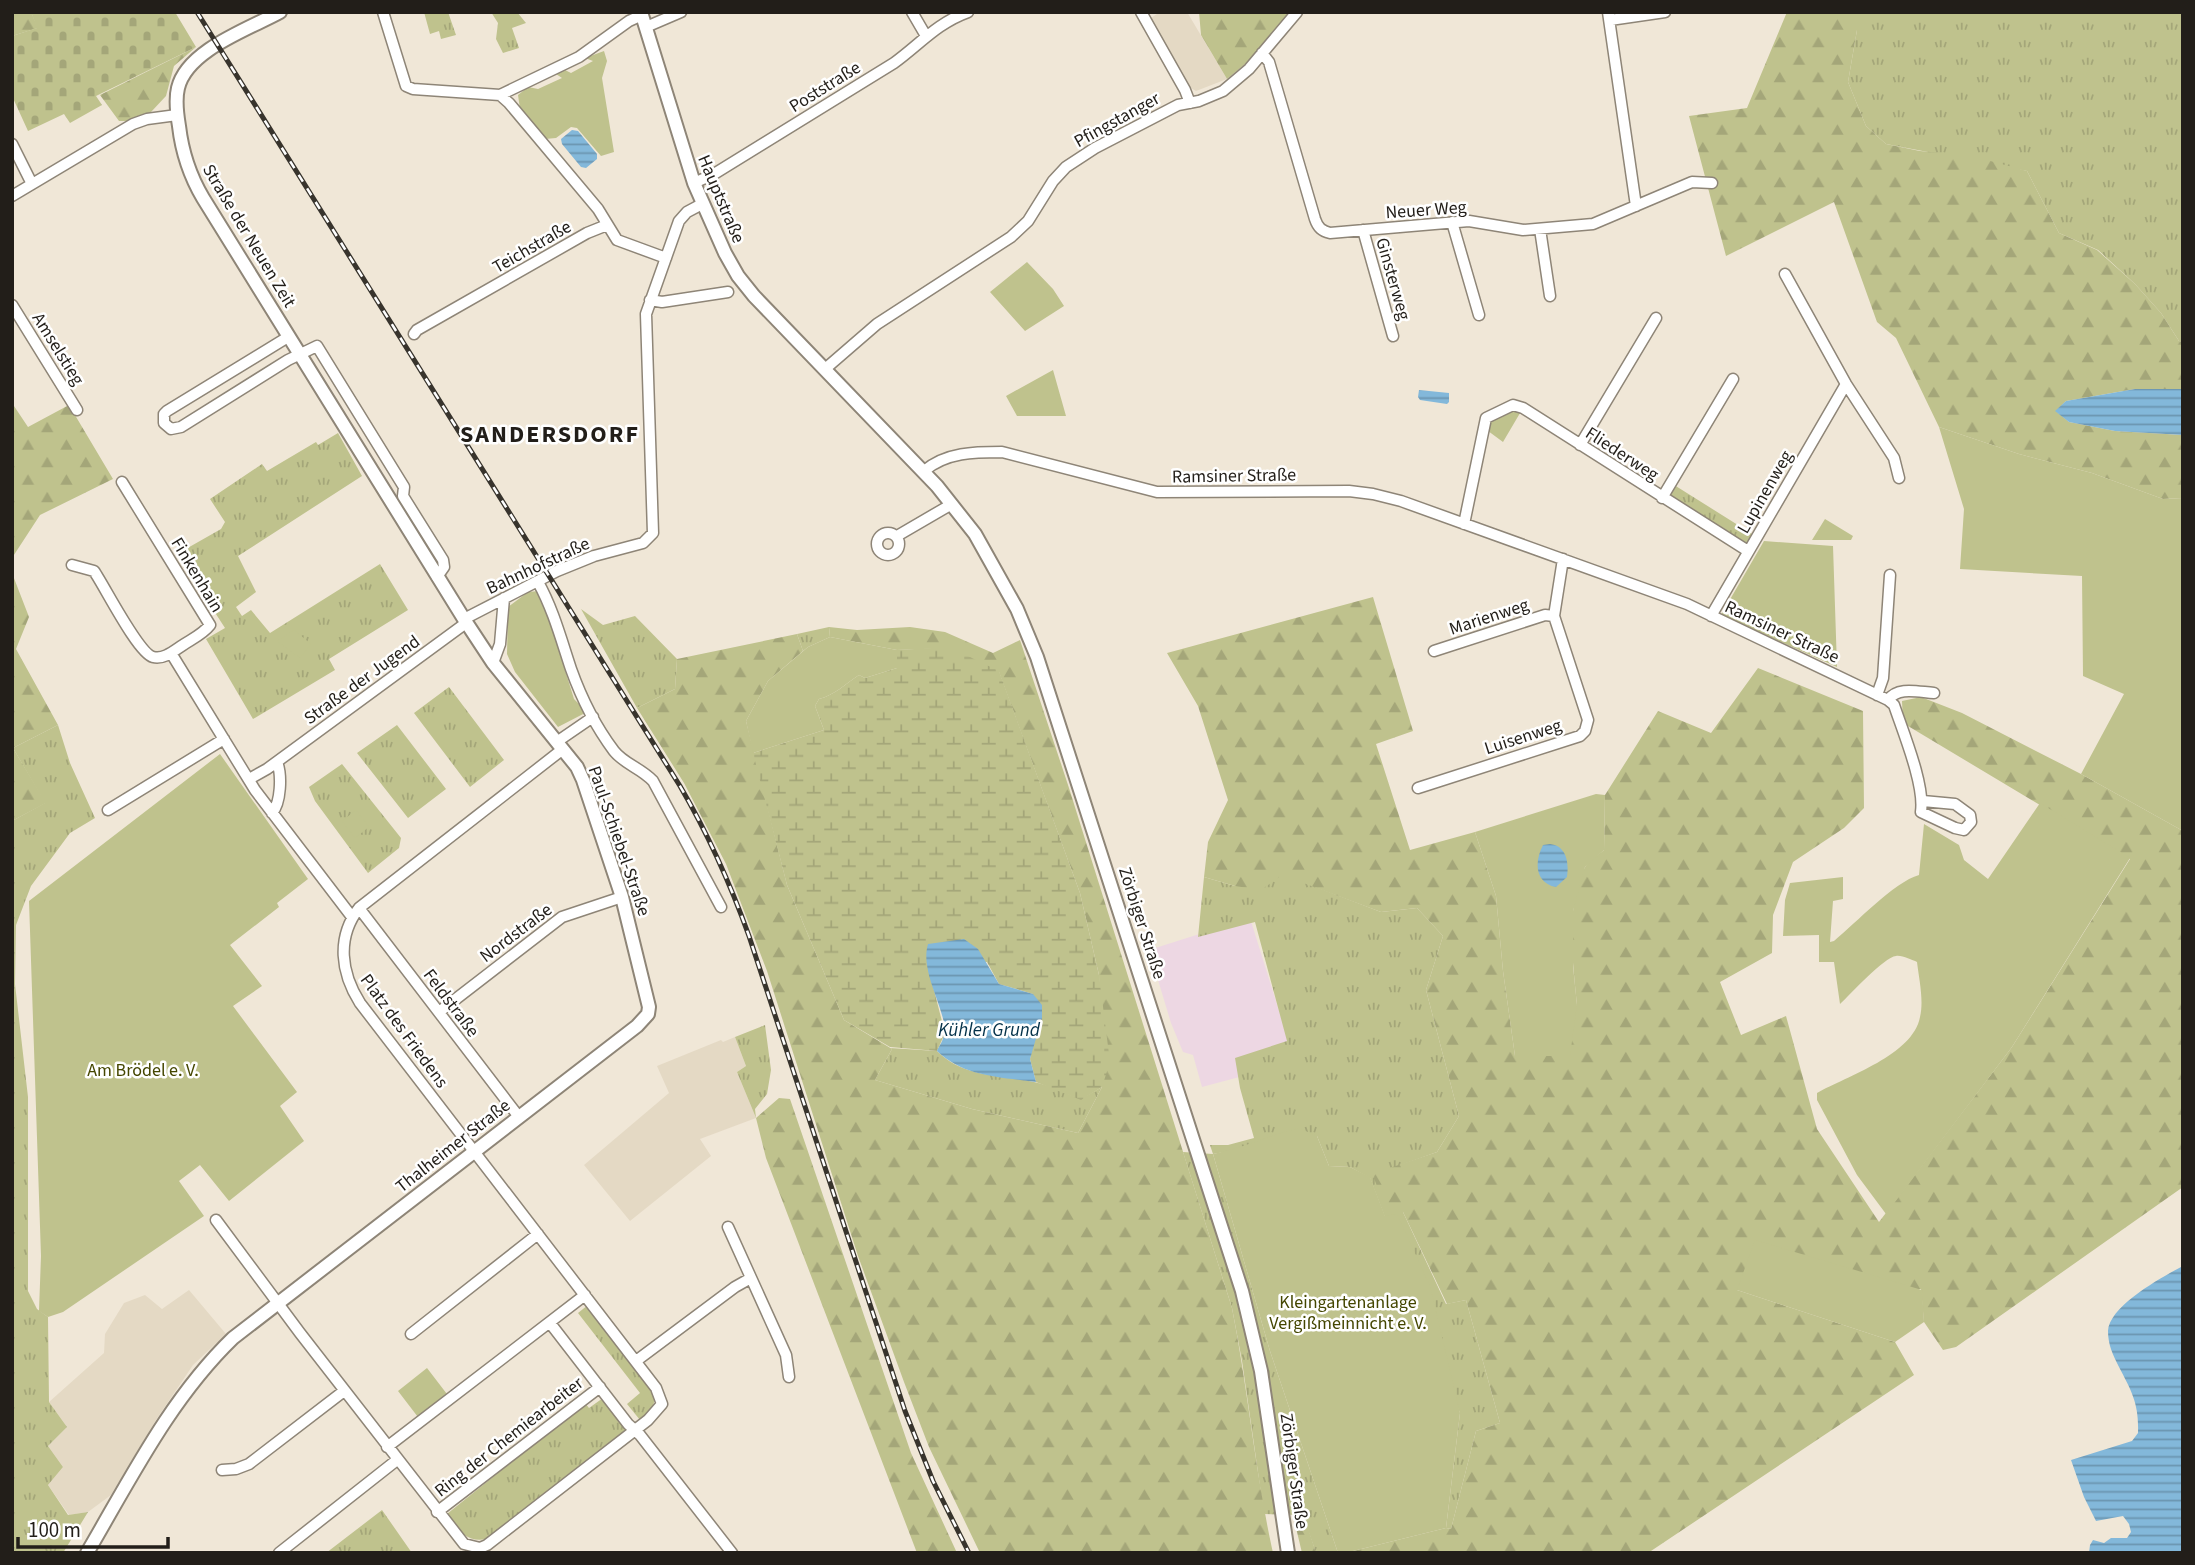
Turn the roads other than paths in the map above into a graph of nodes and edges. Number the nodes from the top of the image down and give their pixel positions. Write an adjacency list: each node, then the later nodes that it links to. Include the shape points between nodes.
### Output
1 (383, 12): 13 (street, via 406,86)
2 (681, 12): 10 (street)
3 (912, 12): 11 (street)
4 (968, 12): 11 (street, Poststraße)
5 (1141, 12): 14 (street)
6 (1297, 12): 12 (street, Pfingstanger)
7 (1665, 12): 9 (street)
8 (273, 14): 15 (street, Straße der Neuen Zeit, via 189,65 180,80)
9 (1609, 16): 22 (street)
10 (643, 18): 13 (street, via 629,21 579,57); 17 (street, Hauptstraße)
11 (926, 36): 17 (street, Poststraße, via 894,63)
12 (1262, 53): 14 (street, Pfingstanger, via 1223,91); 26 (street, Neuer Weg, via 1269,62 1317,225 1330,233)
13 (500, 95): 24 (street, via 591,200)
14 (1190, 103): 39 (street, Pfingstanger, via 1178,105 1073,162 1053,181 1012,237 898,309)
15 (177, 115): 19 (street, via 133,124); 37 (street, Straße der Neuen Zeit, via 183,152 197,189)
16 (12, 144): 19 (street)
17 (694, 183): 21 (street, Hauptstraße)
18 (1712, 183): 22 (street, Neuer Weg, via 1692,182)
19 (32, 184): 20 (street)
20 (12, 196)
21 (702, 204): 27 (street, Bahnhofstraße, via 679,221); 39 (street, Hauptstraße, via 744,285)
22 (1636, 206): 25 (street, Neuer Weg, via 1598,223)
23 (1452, 222): 25 (street, Neuer Weg); 26 (street, Neuer Weg); 33 (street)
24 (607, 225): 27 (street, via 617,240); 35 (street, Teichstraße)
25 (1540, 229): 30 (street)
26 (1363, 230): 36 (street, Ginsterweg)
27 (666, 258): 31 (street, Bahnhofstraße)
28 (1785, 274): 41 (street)
29 (728, 292): 31 (street)
30 (1550, 296)
31 (650, 300): 60 (street, Bahnhofstraße, via 646,319 653,533 643,542 594,556)
32 (12, 304): 42 (street, Amselstieg)
33 (1479, 315)
34 (1656, 318): 45 (street)
35 (414, 334)
36 (1393, 336)
37 (288, 337): 38 (street, Straße der Neuen Zeit); 38 (street, via 167,411 164,423 171,429 181,427)
38 (300, 355): 43 (street, Straße der Neuen Zeit, via 317,346); 44 (street, Straße der Neuen Zeit)
39 (825, 369): 46 (street, Zörbiger Straße)
40 (1733, 379): 50 (street)
41 (1846, 384): 47 (street, via 1894,458); 55 (street, Lupinenweg)
42 (77, 410)
43 (366, 425): 44 (street); 49 (street, Straße der Neuen Zeit, via 404,487)
44 (350, 435): 51 (street, Straße der Neuen Zeit)
45 (1580, 445): 50 (street, Fliederweg); 53 (street, Fliederweg, via 1514,405 1486,418)
46 (924, 471): 52 (street, Zörbiger Straße); 53 (street, Ramsiner Straße, via 952,456 1002,453 1157,492 1360,492)
47 (1899, 478)
48 (122, 482): 66 (street, Finkenhain, via 210,625)
49 (403, 496): 51 (street); 59 (street, Straße der Neuen Zeit, via 443,560)
50 (1662, 498): 55 (street, Fliederweg)
51 (389, 499): 59 (street, Straße der Neuen Zeit)
52 (952, 504): 54 (street); 108 (street, Zörbiger Straße, via 1000,576 1037,657 1227,1243 1261,1371)
53 (1464, 524): 56 (street, Ramsiner Straße)
54 (897, 536)
55 (1748, 551): 63 (street, Lupinenweg)
56 (1563, 559): 62 (street, Luisenweg); 63 (street, Ramsiner Straße)
57 (72, 565): 66 (street, via 94,571 148,654 163,657)
58 (1890, 575): 69 (street, via 1883,678)
59 (437, 577): 64 (street, Straße der Neuen Zeit)
60 (538, 582): 61 (street, Bahnhofstraße); 71 (street)
61 (504, 598): 64 (street, Bahnhofstraße); 67 (street, via 500,644)
62 (1554, 616): 65 (street, Marienweg); 76 (street, Luisenweg, via 1588,720 1585,731)
63 (1711, 616): 69 (street, Ramsiner Straße)
64 (465, 621): 67 (street, Paul-Schiebel-Straße); 74 (street, Straße der Jugend)
65 (1434, 650)
66 (171, 653): 72 (street)
67 (493, 663): 73 (street, Paul-Schiebel-Straße)
68 (1934, 693): 70 (street, via 1902,691)
69 (1877, 695): 70 (street, Ramsiner Straße)
70 (1888, 700): 77 (street, via 1894,705)
71 (593, 717): 73 (street); 81 (street, via 620,758 653,781)
72 (224, 739): 75 (street); 78 (street)
73 (560, 745): 80 (street, Paul-Schiebel-Straße, via 583,780); 82 (street)
74 (276, 762): 75 (street, Straße der Jugend); 79 (street, via 278,798)
75 (249, 779): 79 (street)
76 (1419, 788)
77 (1923, 801): 77 (street, via 1955,804 1970,815 1971,822 1964,830 1955,828 1921,812)
78 (108, 810)
79 (272, 813): 83 (street)
80 (622, 897): 84 (street, Nordstraße, via 562,917); 85 (street, Paul-Schiebel-Straße, via 648,997)
81 (721, 907)
82 (359, 908): 83 (street); 84 (street, Feldstraße)
83 (352, 917): 87 (street, Platz des Friedens, via 343,961 352,989)
84 (439, 1012): 86 (street, Feldstraße)
85 (648, 1014): 86 (street, Thalheimer Straße)
86 (519, 1117): 87 (street, Thalheimer Straße)
87 (474, 1151): 90 (street, Ring der Chemiearbeiter); 93 (street, Thalheimer Straße)
88 (216, 1220): 93 (street)
89 (728, 1227): 91 (street)
90 (538, 1234): 92 (street, Ring der Chemiearbeiter); 95 (street)
91 (751, 1278): 96 (street); 97 (street, via 786,1355)
92 (585, 1295): 94 (street); 96 (street, Ring der Chemiearbeiter)
93 (278, 1302): 99 (street, Ring der Chemiearbeiter); 105 (street, Thalheimer Straße, via 233,1338 190,1385)
94 (550, 1323): 98 (street, Ring der Chemiearbeiter); 101 (street)
95 (411, 1334)
96 (636, 1362): 100 (street, Ring der Chemiearbeiter, via 662,1404)
97 (789, 1377)
98 (600, 1387): 100 (street, Ring der Chemiearbeiter); 104 (street, Ring der Chemiearbeiter)
99 (344, 1391): 101 (street, Ring der Chemiearbeiter); 103 (street, via 249,1464)
100 (635, 1430): 104 (street, Ring der Chemiearbeiter, via 488,1545 464,1545); 107 (street, Ring der Chemiearbeiter)
101 (387, 1447): 102 (street, Ring der Chemiearbeiter)
102 (397, 1460): 104 (street, Ring der Chemiearbeiter); 106 (street)
103 (222, 1470)
104 (437, 1512)
105 (87, 1553)
106 (279, 1553)
107 (732, 1553)
108 (1289, 1553)

